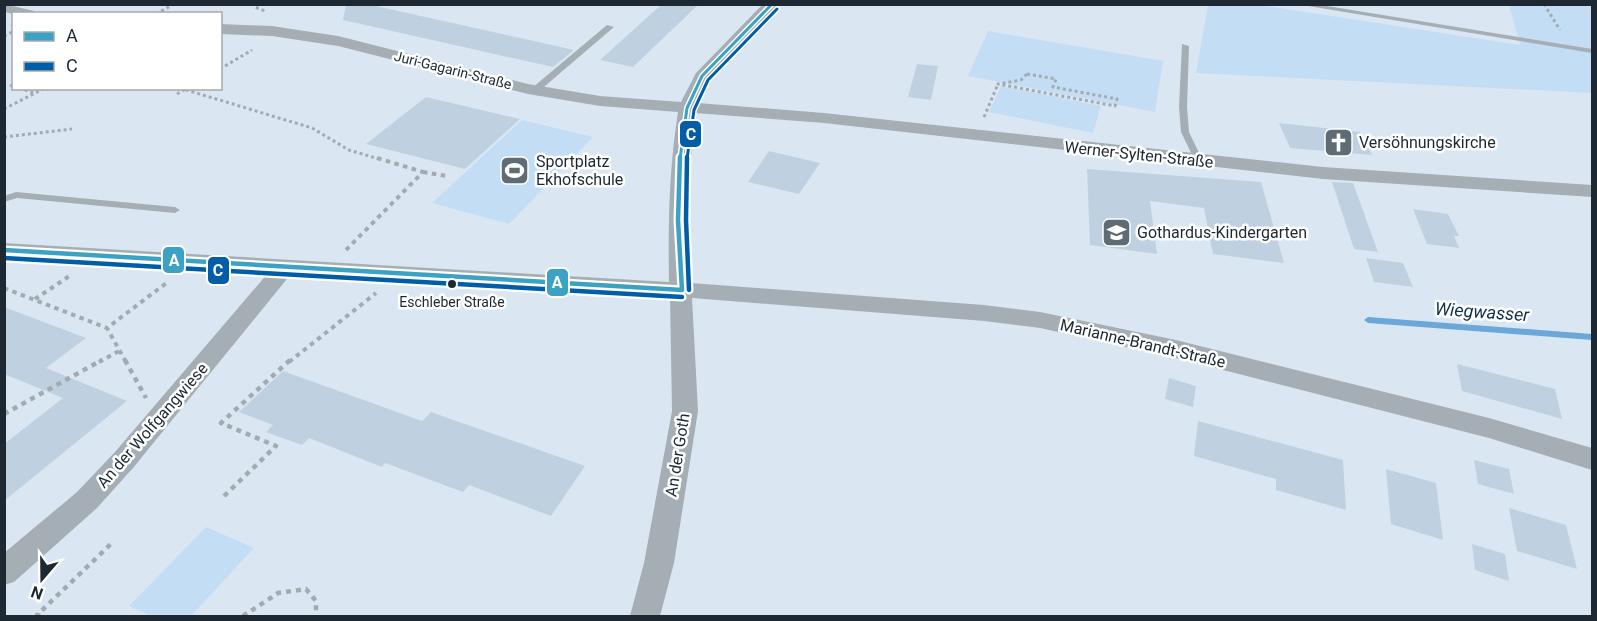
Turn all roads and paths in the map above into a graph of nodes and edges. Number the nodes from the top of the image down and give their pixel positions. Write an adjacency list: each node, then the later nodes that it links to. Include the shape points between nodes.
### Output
1 (174, 4): 6 (path)
2 (772, 4): 21 (street, An der Goth, via 702,76)
3 (1299, 4): 10 (lane)
4 (4, 7): 5 (street)
5 (22, 12)
6 (160, 12)
7 (610, 27): 18 (lane)
8 (222, 29): 18 (street, Juri-Gagarin-Straße, via 272,31 338,41)
9 (1185, 46): 26 (lane, via 1185,132)
10 (1593, 51)
11 (242, 57): 12 (path)
12 (222, 68)
13 (998, 84): 13 (path, via 1115,106 1117,99 1053,87 1056,79 1028,74 1021,80); 24 (path)
14 (24, 90): 19 (path)
15 (42, 90): 19 (path)
16 (182, 90): 20 (path)
17 (186, 90): 27 (path, via 312,128 349,150)
18 (535, 90): 21 (street, Juri-Gagarin-Straße, via 600,101)
19 (35, 94): 22 (path)
20 (177, 94)
21 (687, 108): 24 (street, Werner-Sylten-Straße); 38 (street, An der Goth, via 678,220)
22 (4, 109)
23 (72, 129): 25 (path)
24 (978, 135): 26 (street, Werner-Sylten-Straße)
25 (4, 137)
26 (1199, 161): 29 (street, Werner-Sylten-Straße)
27 (423, 172): 28 (path); 35 (path)
28 (447, 176)
29 (1593, 191)
30 (4, 199): 31 (lane, via 16,195)
31 (175, 210)
32 (4, 250): 33 (street)
33 (195, 261): 34 (street); 39 (path)
34 (286, 266): 35 (street); 42 (street, An der Wolfgangwiese)
35 (328, 268): 36 (street)
36 (403, 273): 38 (street); 44 (path, via 307,345 221,423 276,446)
37 (4, 288): 39 (path)
38 (682, 290): 43 (street, Marianne-Brandt-Straße, via 1040,320 1176,349 1489,428); 50 (street, An der Goth, via 685,411 659,563)
39 (107, 328): 40 (path)
40 (119, 351): 41 (path); 42 (path)
41 (4, 414)
42 (158, 419): 46 (street, An der Wolfgangwiese, via 87,500)
43 (1593, 459)
44 (224, 496)
45 (114, 541): 47 (path, via 37,615)
46 (4, 572)
47 (40, 616)
48 (243, 616): 49 (path, via 272,593 289,588 306,589 316,601)
49 (316, 616)
50 (645, 616)

